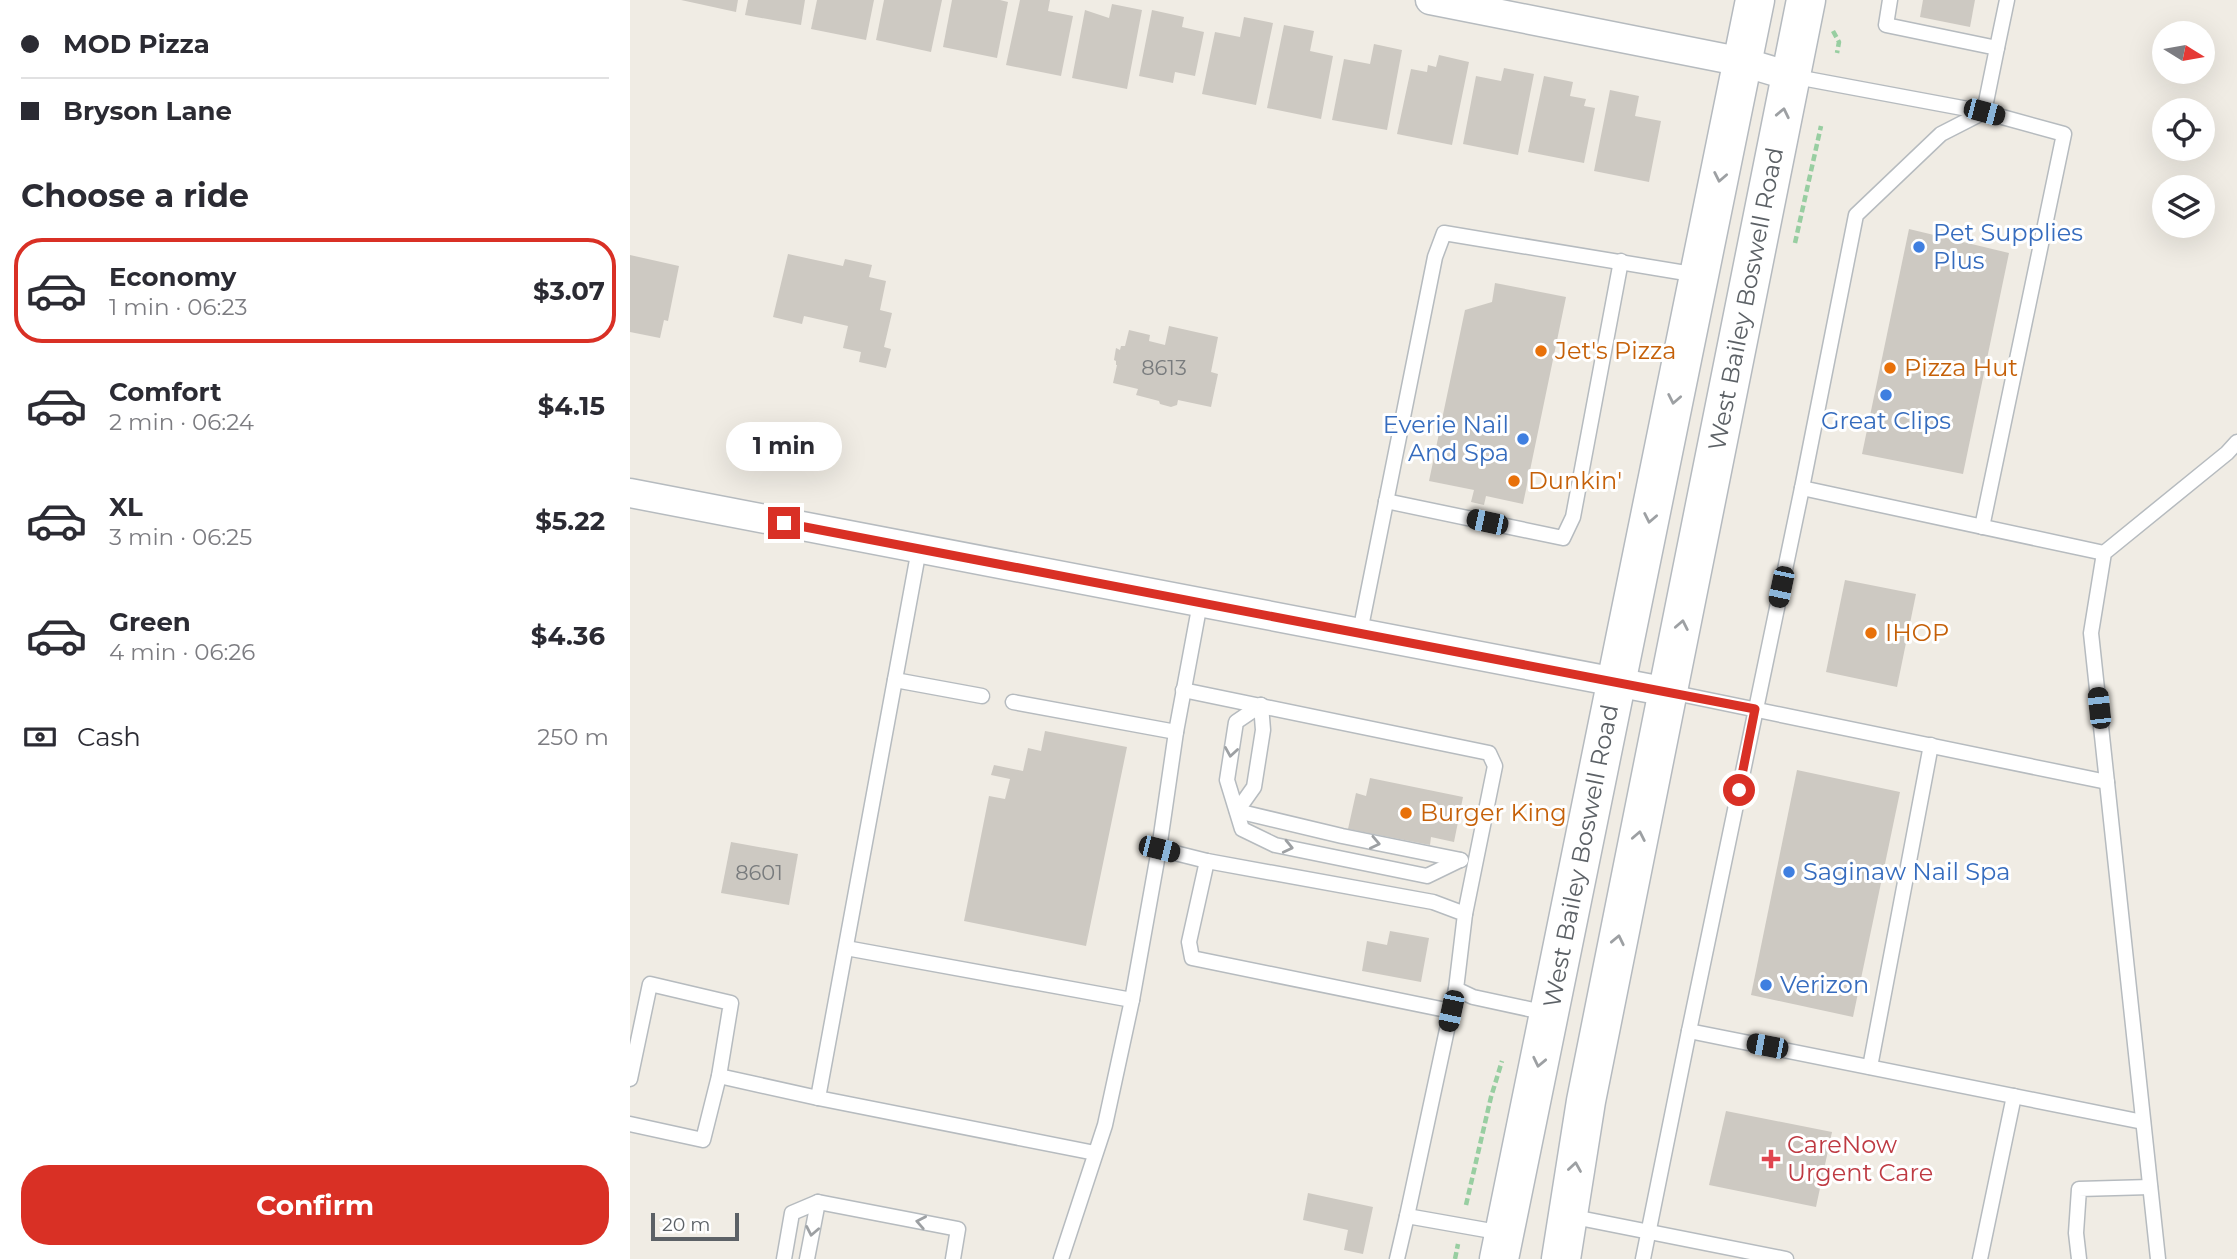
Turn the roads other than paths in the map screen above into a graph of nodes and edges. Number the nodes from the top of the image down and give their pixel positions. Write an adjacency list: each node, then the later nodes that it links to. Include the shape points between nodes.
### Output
1 (1430, 0): 6 (street)
2 (1755, 0): 8 (main road, West Bailey Boswell Road)
3 (1806, 0): 9 (main road, West Bailey Boswell Road)
4 (1891, 0): 7 (lane, via 1886,25)
5 (2007, 0): 7 (lane)
6 (1517, 9): 8 (street)
7 (1997, 48): 10 (lane)
8 (1743, 62): 9 (street); 12 (main road, West Bailey Boswell Road, one-way to 12)
9 (1790, 76): 10 (lane); 25 (main road, West Bailey Boswell Road, one-way to 9)
10 (1984, 112): 14 (lane, via 1941,134 1856,215); 17 (lane, via 2064,134)
11 (1621, 261): 12 (lane); 16 (lane, via 1444,233 1435,257); 16 (lane, via 1573,517 1563,538)
12 (1700, 275): 23 (main road, West Bailey Boswell Road, one-way to 23)
13 (2237, 442): 19 (lane)
14 (1802, 488): 17 (lane); 29 (lane)
15 (630, 493): 18 (street)
16 (1387, 501): 21 (lane)
17 (1982, 527): 19 (lane)
18 (919, 549): 20 (street); 22 (lane)
19 (2104, 553): 32 (lane, via 2091,633)
20 (1200, 603): 21 (street); 24 (lane)
21 (1360, 632): 23 (street)
22 (895, 680): 26 (lane); 39 (lane)
23 (1616, 683): 25 (street); 43 (main road, West Bailey Boswell Road)
24 (1183, 690): 28 (lane); 30 (lane)
25 (1668, 692): 29 (lane); 56 (main road, West Bailey Boswell Road, one-way to 25)
26 (982, 696)
27 (1013, 702): 30 (lane)
28 (1261, 705): 33 (lane, via 1263,730 1254,787); 33 (lane, one-way to 33, via 1236,722 1227,780); 37 (lane, via 1489,753 1495,766)
29 (1755, 709): 31 (lane); 44 (lane)
30 (1176, 733): 34 (lane)
31 (1931, 746): 32 (lane); 45 (lane)
32 (2107, 782): 50 (lane)
33 (1237, 811): 35 (lane, one-way to 35); 35 (lane, one-way to 35, via 1242,829 1275,845 1427,876)
34 (1159, 849): 36 (lane); 41 (lane)
35 (1460, 860): 37 (lane)
36 (1208, 861): 38 (lane, via 1433,902); 42 (lane, via 1189,942 1192,958)
37 (1476, 863): 38 (lane)
38 (1465, 914): 40 (lane)
39 (846, 947): 41 (lane); 49 (lane)
40 (1456, 989): 42 (lane); 43 (lane)
41 (1132, 1000): 52 (lane)
42 (1451, 1011): 55 (lane)
43 (1549, 1013): 58 (main road, West Bailey Boswell Road, one-way to 58)
44 (1689, 1031): 45 (lane); 57 (lane)
45 (1870, 1067): 48 (lane)
46 (719, 1076): 47 (lane, via 731,1003 650,984); 49 (lane); 51 (lane, via 703,1140)
47 (630, 1079)
48 (2014, 1096): 50 (lane); 67 (lane)
49 (818, 1098): 52 (lane)
50 (2143, 1122): 53 (lane)
51 (630, 1124)
52 (1095, 1153): 62 (lane)
53 (2150, 1187): 68 (lane, via 2079,1189); 69 (lane)
54 (818, 1202): 59 (lane, via 792,1213); 60 (lane, one-way to 60); 61 (lane, one-way to 54, via 958,1229)
55 (1407, 1216): 58 (lane); 63 (lane)
56 (1567, 1216): 57 (lane); 64 (main road, West Bailey Boswell Road)
57 (1648, 1232): 65 (lane); 66 (lane)
58 (1502, 1246)
59 (784, 1259)
60 (807, 1259)
61 (953, 1259)
62 (1061, 1259)
63 (1397, 1259)
64 (1561, 1259)
65 (1643, 1259)
66 (1786, 1259)
67 (1980, 1259)
68 (2079, 1259)
69 (2158, 1259)

